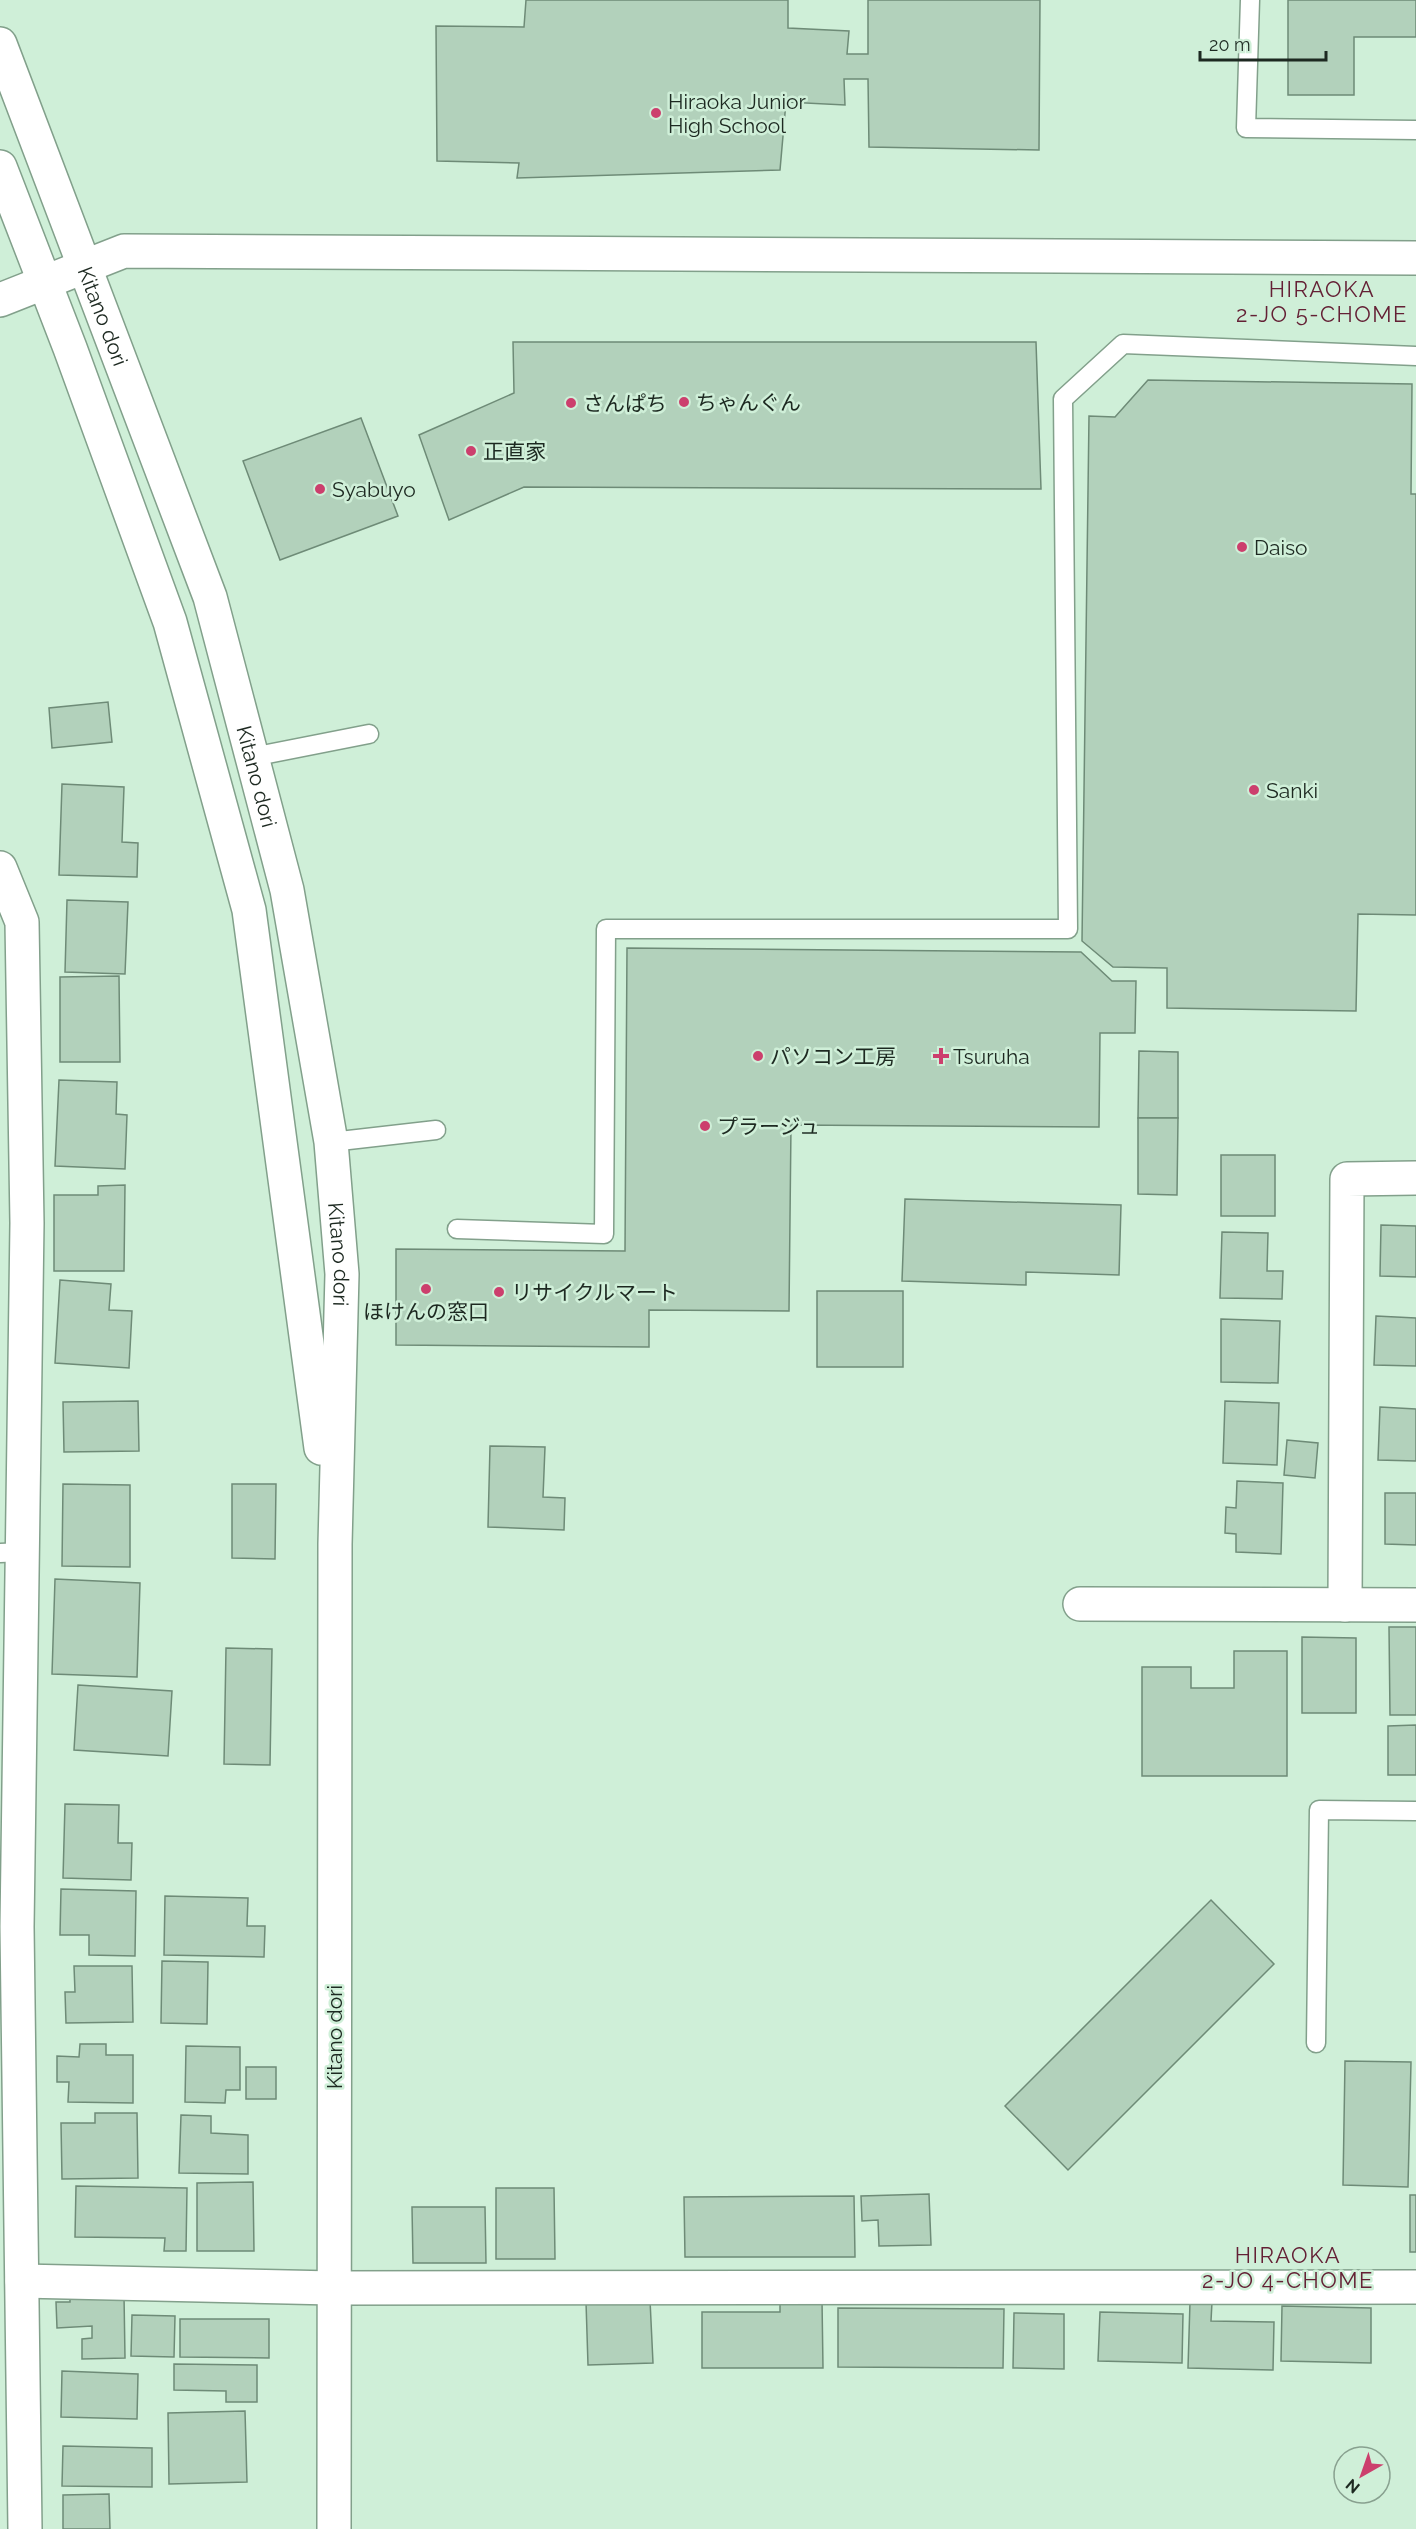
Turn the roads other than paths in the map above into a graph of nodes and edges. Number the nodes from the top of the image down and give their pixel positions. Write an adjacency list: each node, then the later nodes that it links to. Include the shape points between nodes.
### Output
1 (1250, 0): 3 (lane, via 1246,128)
2 (0, 44): 6 (street, Kitano dori)
3 (1416, 130)
4 (0, 167): 7 (street, Kitano dori)
5 (1416, 258): 6 (street, via 124,251)
6 (85, 268): 7 (street); 11 (street, Kitano dori, via 210,597)
7 (45, 283): 8 (street); 17 (street, Kitano dori, via 170,622 249,909)
8 (0, 300)
9 (1416, 356): 16 (lane, via 1123,344 1063,399 1068,929 606,929 604,1234)
10 (369, 734): 11 (lane)
11 (252, 757): 14 (street, Kitano dori, via 287,891)
12 (0, 868): 18 (street, via 22,922 27,1223)
13 (436, 1130): 14 (lane)
14 (331, 1142): 17 (street, Kitano dori, via 342,1274)
15 (1416, 1178): 20 (street, via 1347,1179)
16 (457, 1229)
17 (335, 1544): 29 (street, Kitano dori)
18 (11, 1552): 22 (street)
19 (1080, 1604): 20 (street)
20 (1345, 1605): 21 (street)
21 (1416, 1605)
22 (11, 1675): 24 (street)
23 (1416, 1811): 25 (lane, via 1319,1810)
24 (8, 1928): 26 (street)
25 (1316, 2043)
26 (10, 2191): 27 (street)
27 (21, 2281): 29 (street); 30 (street)
28 (1416, 2287): 29 (street)
29 (333, 2288): 32 (street, Kitano dori)
30 (13, 2459): 31 (street)
31 (25, 2529)
32 (334, 2529)

